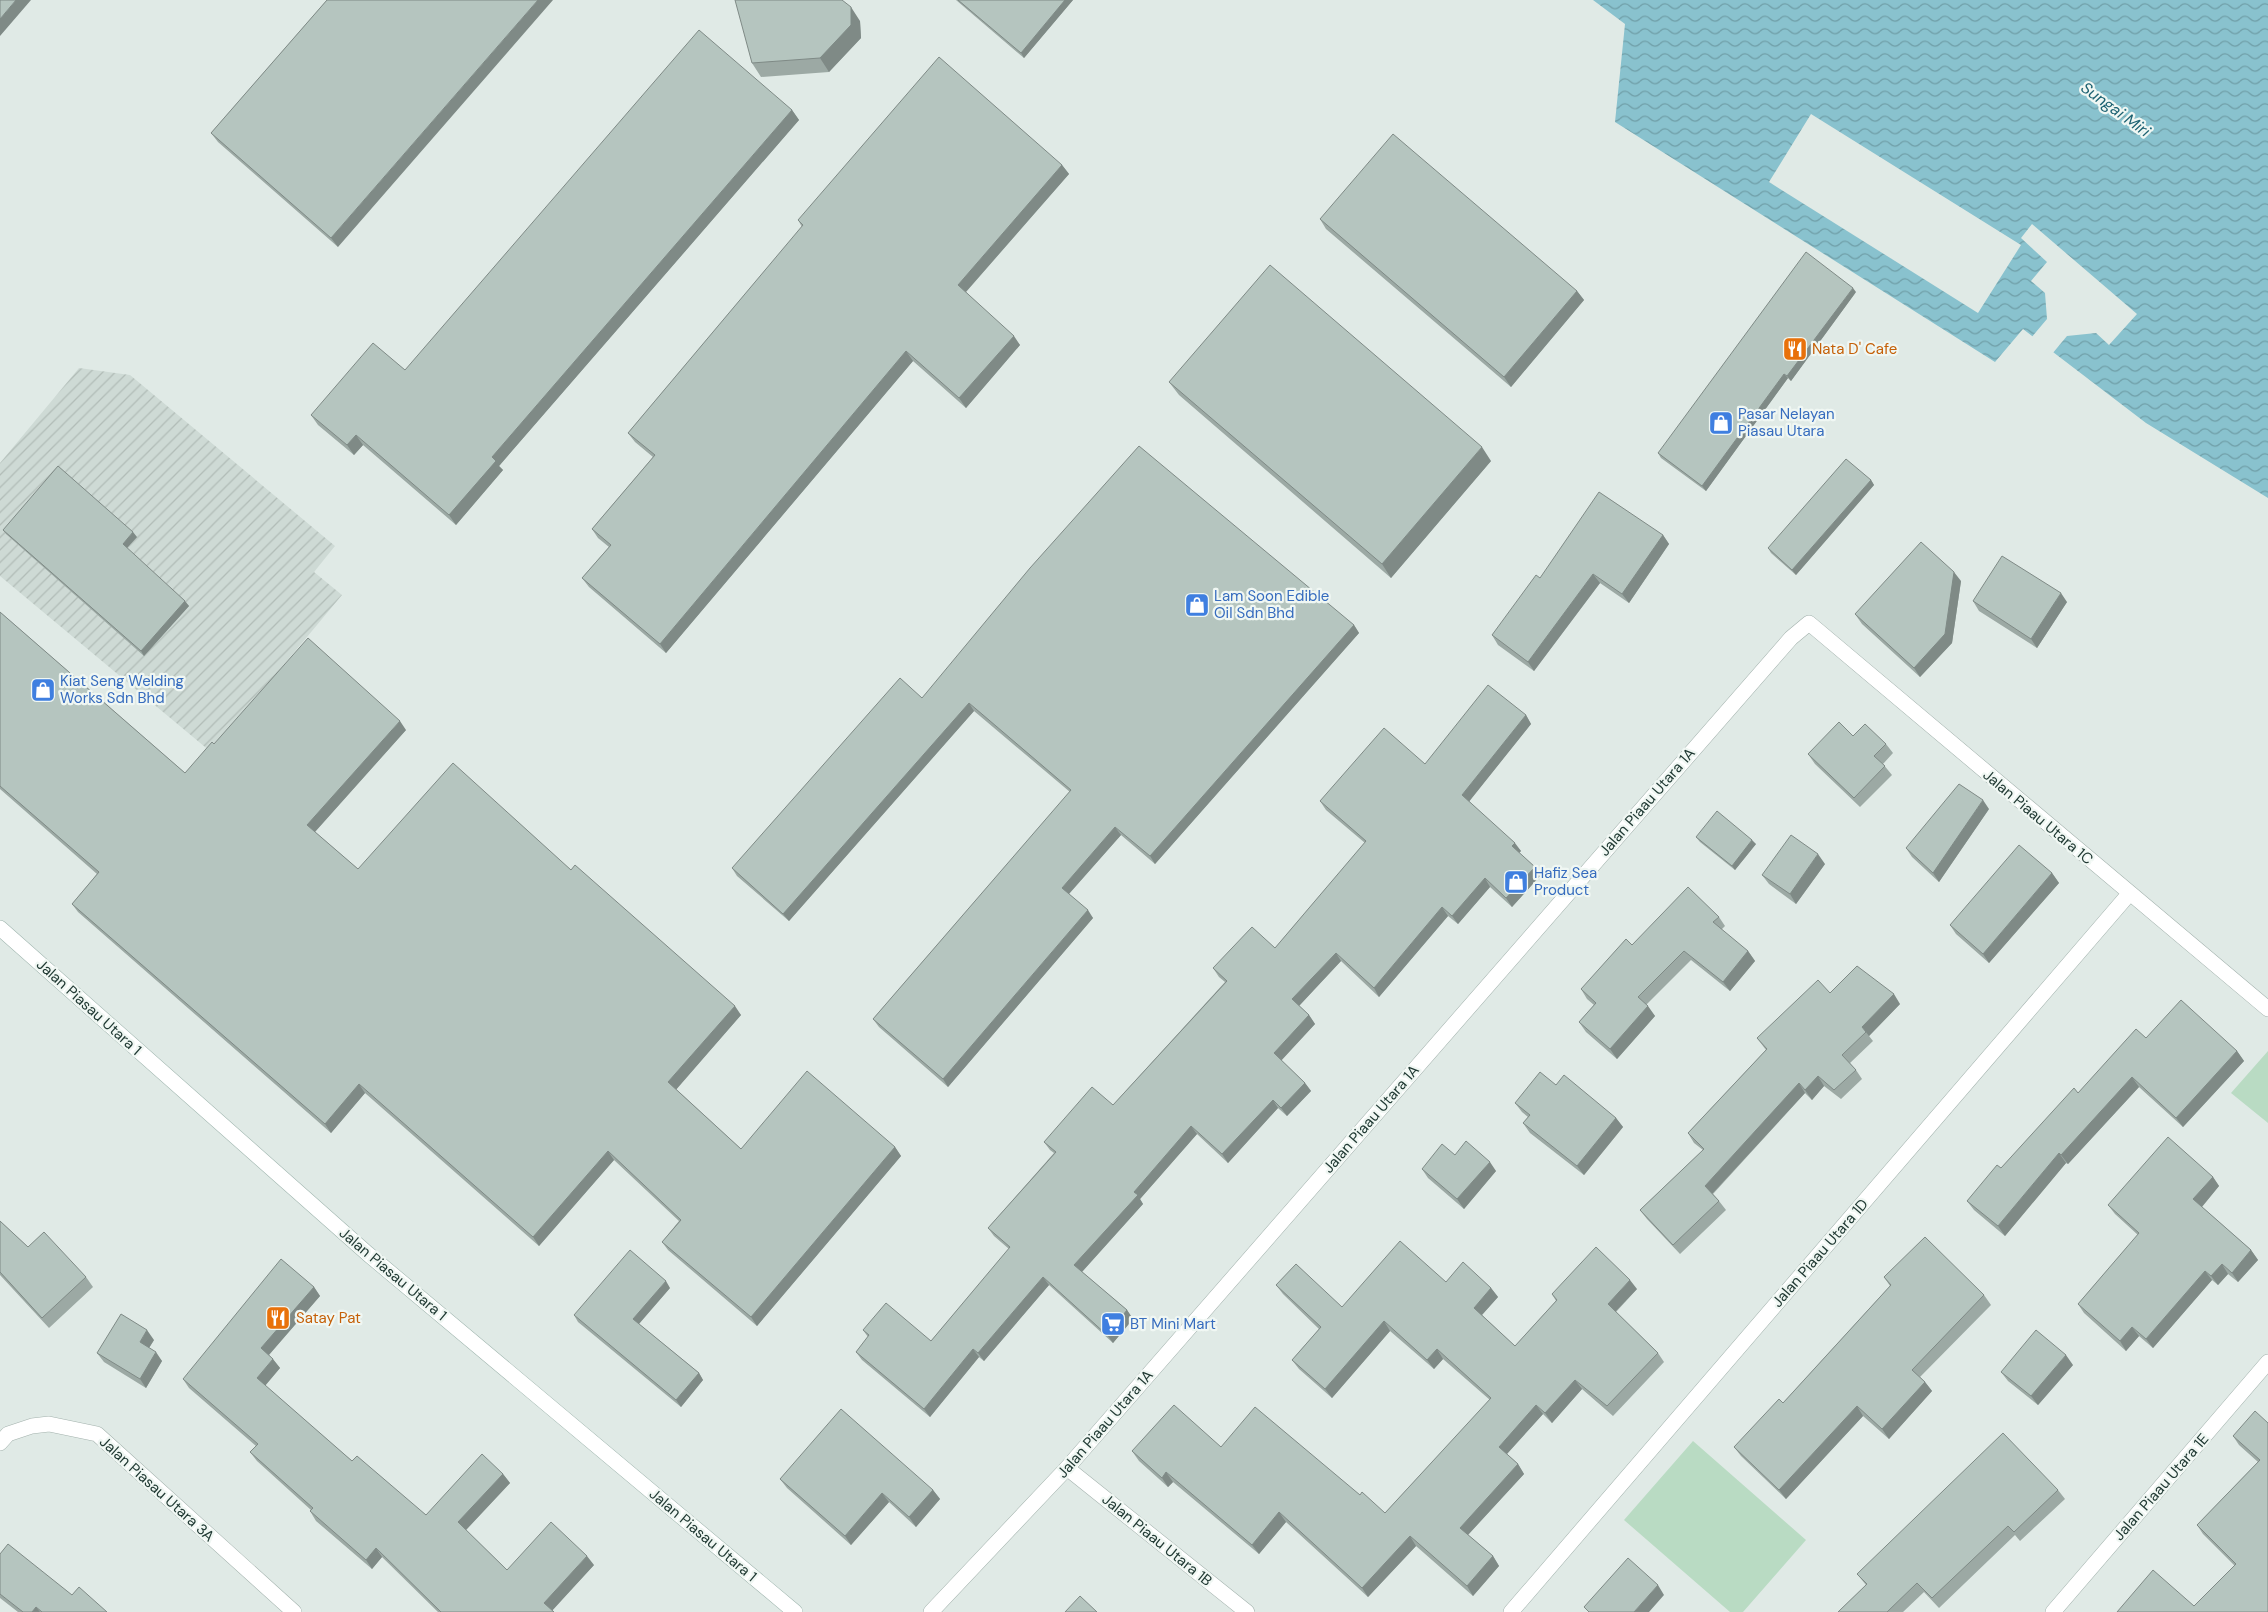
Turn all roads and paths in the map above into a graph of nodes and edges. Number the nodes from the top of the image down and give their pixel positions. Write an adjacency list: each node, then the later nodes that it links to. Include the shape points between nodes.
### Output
1 (1809, 624): 2 (street, Jalan Piaau Utara 1C); 7 (street, Jalan Piaau Utara 1A, via 1791,638)
2 (2129, 894): 4 (street, Jalan Piaau Utara 1C); 12 (street, Jalan Piaau Utara 1D)
3 (0, 928): 9 (street, Jalan Piasau Utara 1, via 368,1254)
4 (2268, 1009)
5 (2268, 1362): 13 (street, Jalan Piaau Utara 1E)
6 (0, 1443): 8 (street, Jalan Piasau Utara 3A, via 8,1434 49,1424 97,1434)
7 (1067, 1468): 10 (street, Jalan Piaau Utara 1A); 11 (street, Jalan Piaau Utara 1B)
8 (294, 1612)
9 (795, 1612)
10 (931, 1612)
11 (1247, 1612)
12 (1511, 1612)
13 (2053, 1612)

